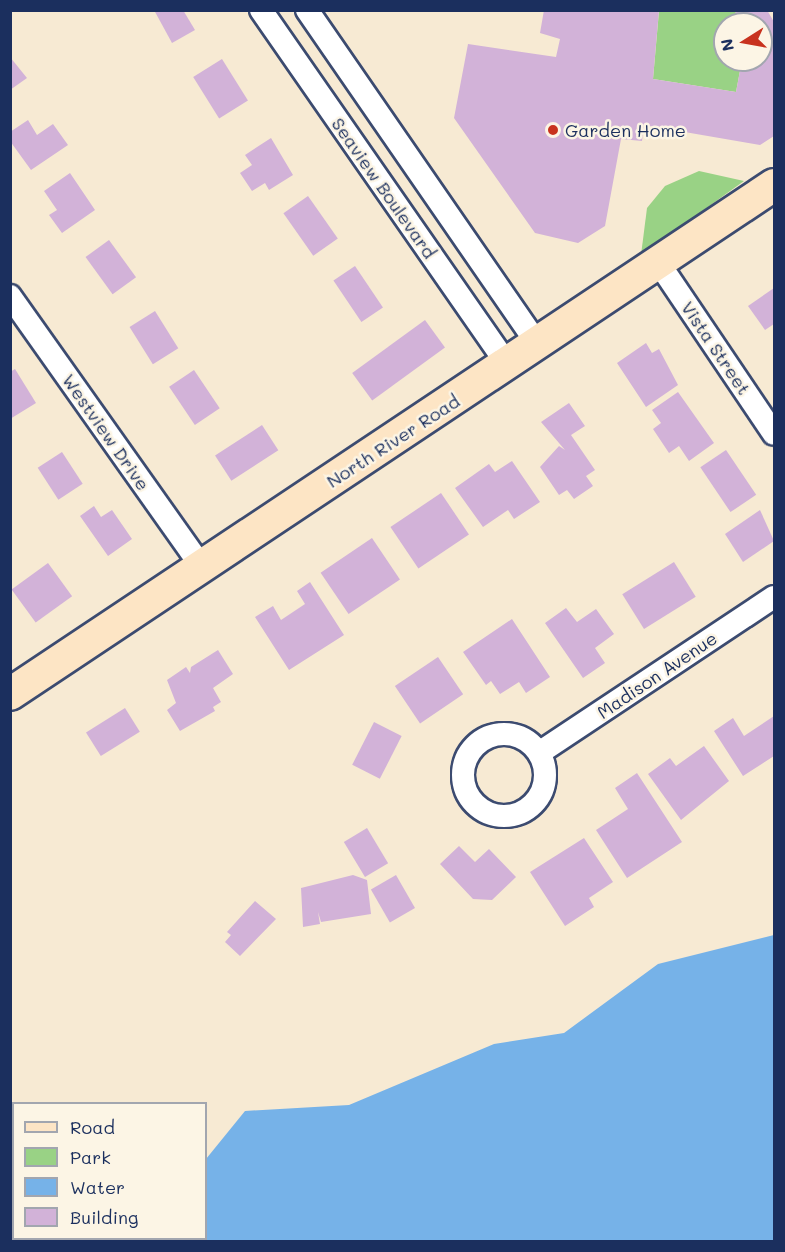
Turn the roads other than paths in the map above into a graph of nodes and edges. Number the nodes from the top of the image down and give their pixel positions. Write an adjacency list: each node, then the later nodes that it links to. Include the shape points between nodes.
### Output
1 (261, 10): 7 (street, Seaview Boulevard)
2 (307, 10): 6 (street)
3 (774, 185): 4 (main road, North River Road)
4 (658, 262): 6 (main road, North River Road); 8 (street, Vista Street)
5 (10, 296): 9 (street, Westview Drive)
6 (537, 343): 7 (main road, North River Road)
7 (508, 365): 9 (main road, North River Road)
8 (774, 434)
9 (202, 567): 11 (main road, North River Road)
10 (774, 597): 12 (street, Madison Avenue)
11 (10, 694)
12 (539, 753)

